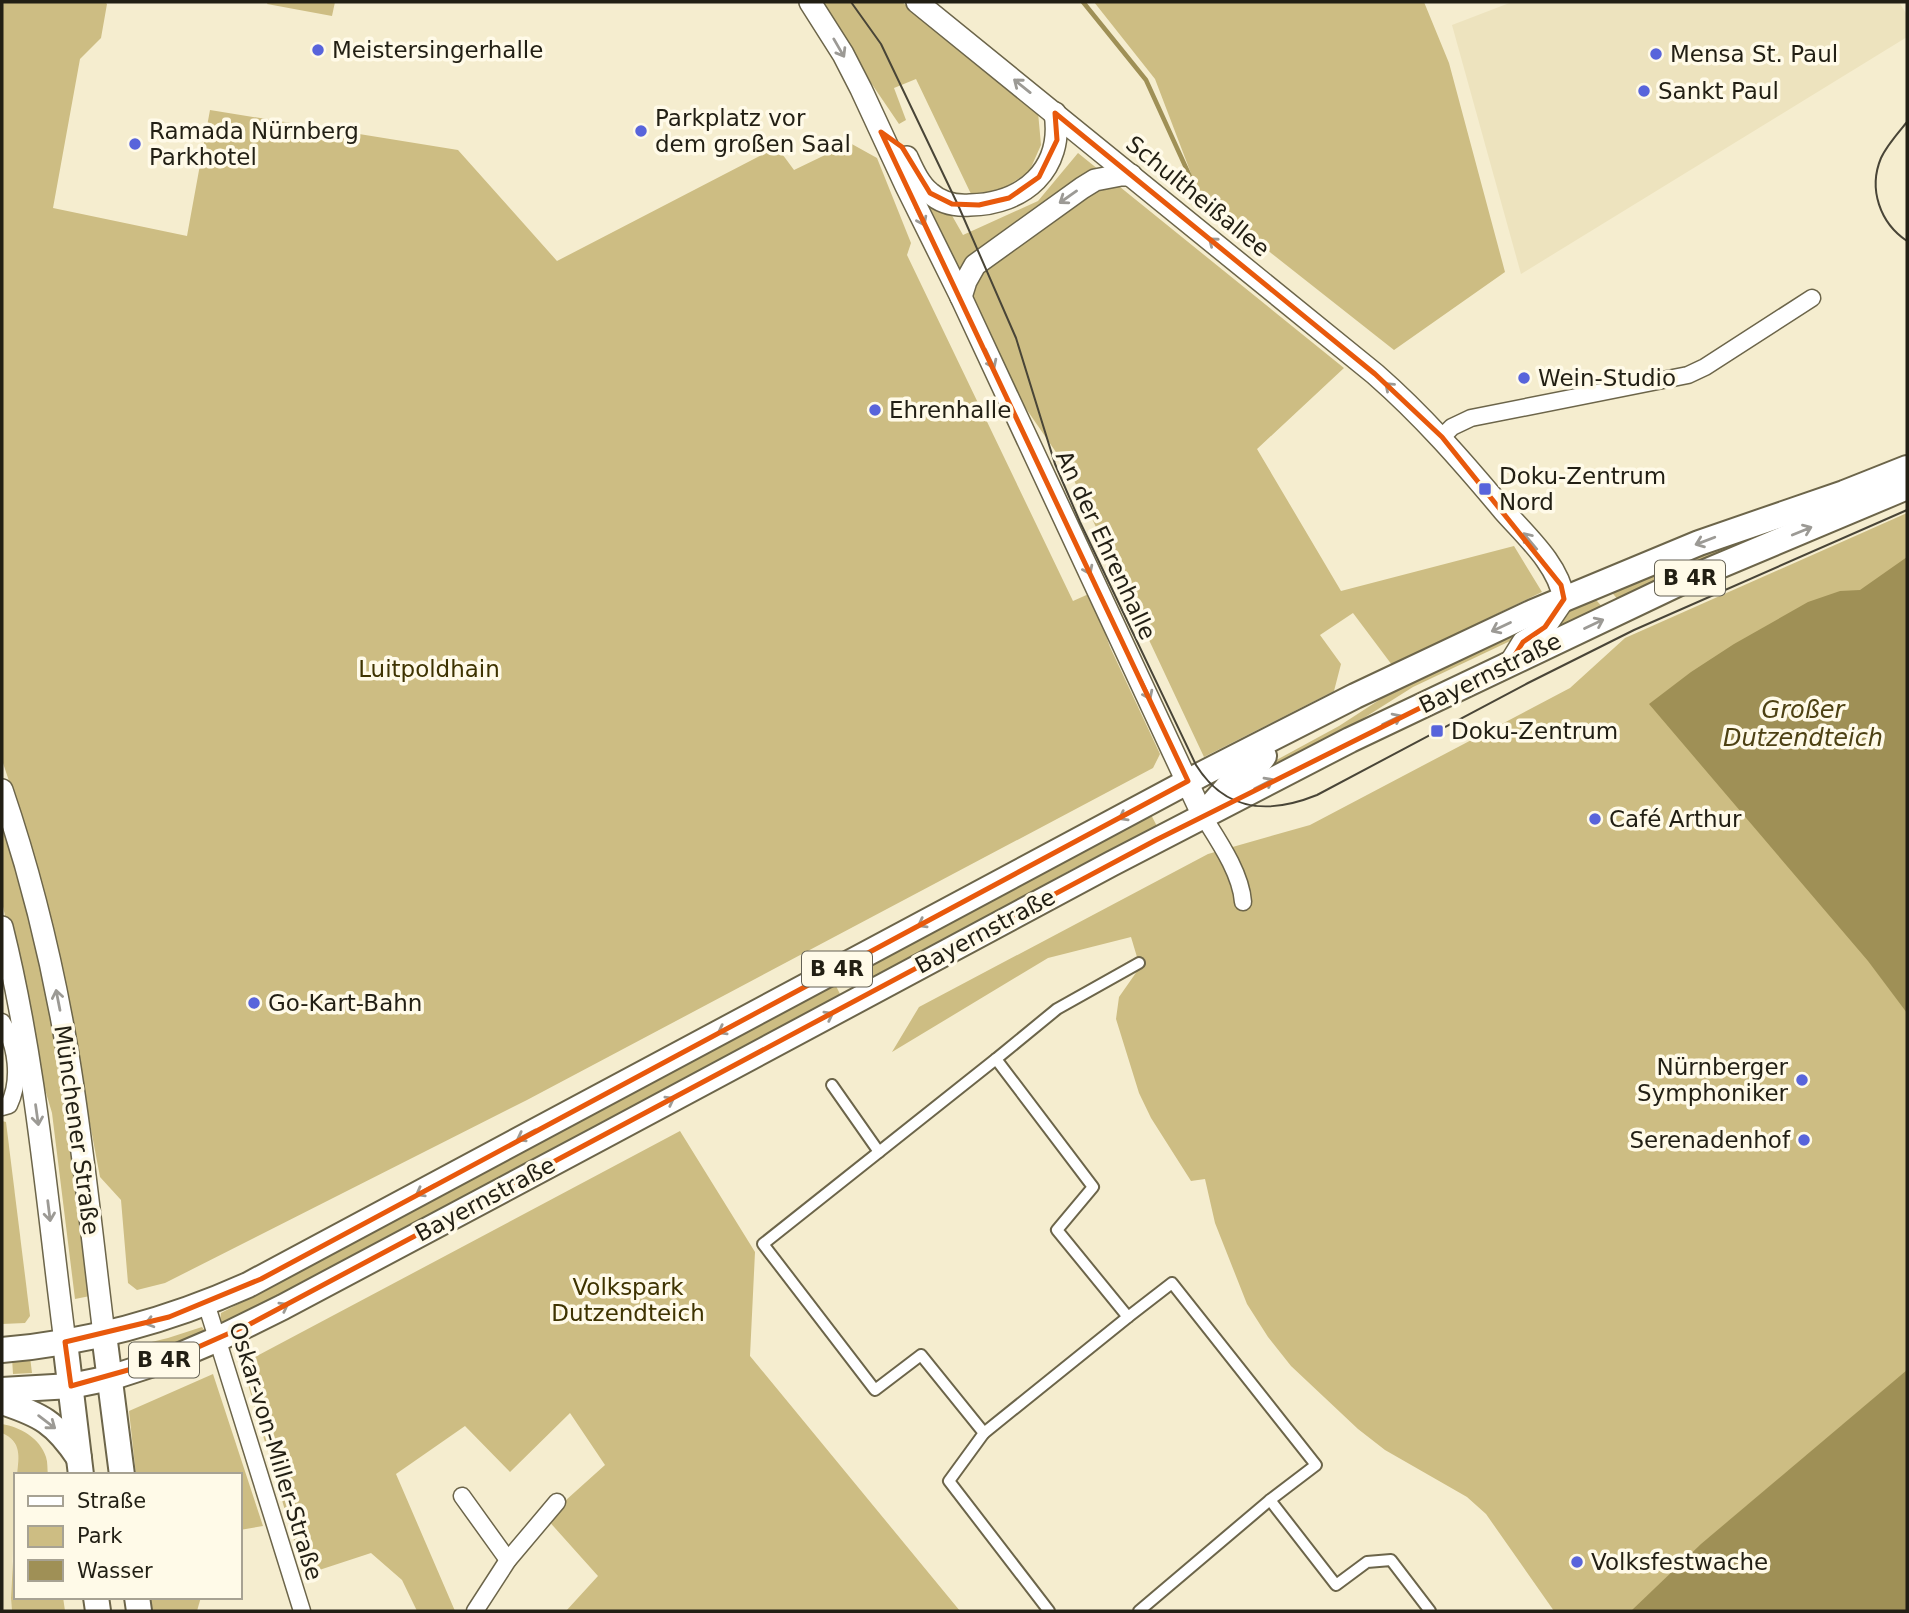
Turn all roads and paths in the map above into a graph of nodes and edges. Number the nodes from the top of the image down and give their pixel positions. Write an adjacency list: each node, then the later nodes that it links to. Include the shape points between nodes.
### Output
1 (810, 2): 4 (main road, one-way to 4, via 847,62)
2 (917, 2): 3 (main road, Schultheißallee, one-way to 2)
3 (1055, 113): 4 (main road, via 1057,140 1039,177 1016,195 979,205 953,204 934,197 918,180 902,147); 5 (main road, Schultheißallee)
4 (881, 132): 6 (main road, one-way to 6)
5 (1131, 175): 6 (main road, one-way to 6, via 1095,180 1066,198 975,265); 8 (main road, Schultheißallee, one-way to 5, via 1375,374)
6 (961, 297): 14 (main road, An der Ehrenhalle, one-way to 14)
7 (1812, 298): 8 (street, via 1688,374 1471,418)
8 (1442, 437): 11 (main road, Schultheißallee, one-way to 8, via 1547,561)
9 (1907, 468): 11 (main road, Bayernstraße / B 4R, one-way to 11, via 1711,538)
10 (1907, 487): 12 (main road, Bayernstraße / B 4R, one-way to 10, via 1718,565)
11 (1564, 599): 12 (main road, via 1543,630 1523,642); 13 (main road, Bayernstraße / B 4R, one-way to 13)
12 (1510, 663): 16 (main road, Bayernstraße / B 4R, one-way to 12)
13 (1276, 736): 14 (main road, Bayernstraße / B 4R); 16 (main road, B 4R, via 1261,760 1240,773)
14 (1188, 781): 16 (main road, An der Ehrenhalle); 17 (main road, Bayernstraße / B 4R, one-way to 17)
15 (2, 790): 29 (main road, Münchener Straße, one-way to 15, via 60,1012 34,895)
16 (1203, 816): 18 (main road, Bayernstraße / B 4R); 19 (street, via 1237,879)
17 (1068, 846): 18 (main road, via 1081,858); 27 (main road, Bayernstraße / B 4R, one-way to 27, via 273,1272)
18 (1081, 880): 30 (main road, Bayernstraße / B 4R, one-way to 18)
19 (1243, 902)
20 (2, 927): 31 (main road, Münchener Straße, one-way to 31, via 30,1066)
21 (1139, 963): 23 (street, via 1057,1009)
22 (2, 1022): 25 (street, via 12,1045 16,1075 15,1093)
23 (996, 1059): 26 (street); 28 (street, via 1093,1187 1057,1230)
24 (832, 1086): 26 (street)
25 (6, 1106)
26 (879, 1152): 37 (street, via 763,1244 876,1390 921,1355)
27 (206, 1303): 29 (main road, Bayernstraße / B 4R, one-way to 29); 30 (street, Oskar-von-Miller-Straße)
28 (1128, 1317): 37 (street); 41 (street, via 1172,1283 1316,1465)
29 (104, 1334): 31 (main road, Bayernstraße / B 4R); 33 (main road, Münchener Straße)
30 (218, 1339): 33 (main road, Bayernstraße / B 4R); 44 (street, Oskar-von-Miller-Straße)
31 (65, 1342): 32 (main road, B 4R); 34 (main road, Münchener Straße)
32 (2, 1350)
33 (110, 1378): 34 (main road, Bayernstraße / B 4R); 39 (main road, Münchener Straße)
34 (71, 1385): 35 (main road, B 4R); 38 (main road, Münchener Straße)
35 (2, 1390)
36 (2, 1402): 38 (main road, one-way to 38, via 46,1420 63,1436)
37 (984, 1433): 46 (street, via 949,1481)
38 (80, 1466)
39 (122, 1473)
40 (462, 1496): 43 (street)
41 (1270, 1500): 47 (street); 48 (street, via 1336,1585 1367,1562 1391,1560)
42 (557, 1502): 43 (street)
43 (508, 1560): 45 (street)
44 (302, 1611)
45 (475, 1611)
46 (1049, 1611)
47 (1139, 1611)
48 (1430, 1611)

